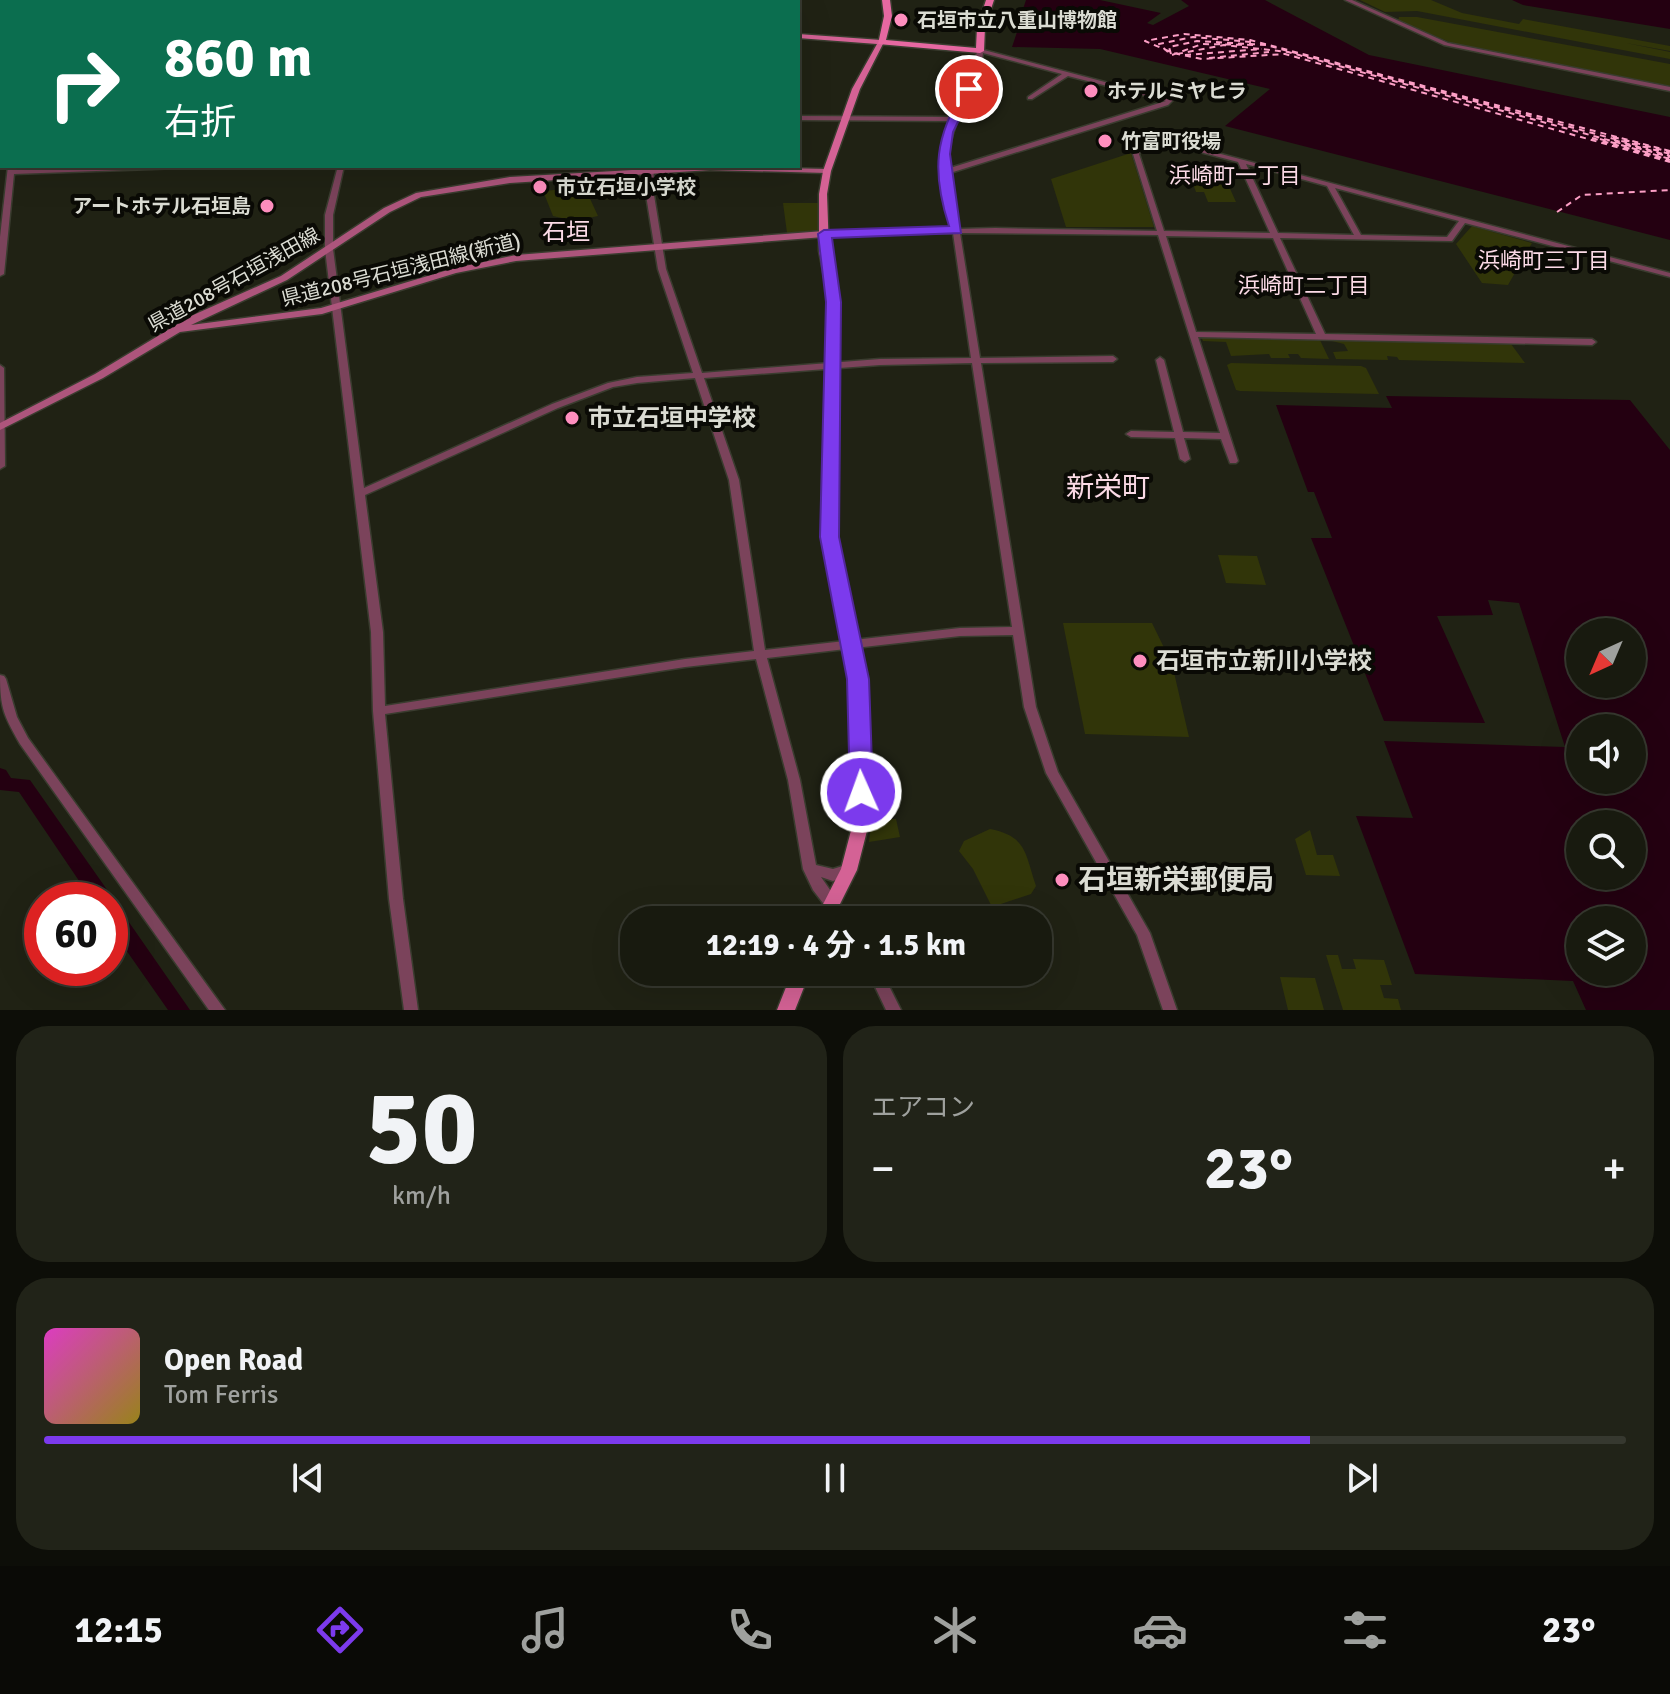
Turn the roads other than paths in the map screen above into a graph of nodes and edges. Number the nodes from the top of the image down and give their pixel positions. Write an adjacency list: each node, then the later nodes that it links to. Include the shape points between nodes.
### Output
1 (886, 0): 5 (highway)
2 (990, 0): 6 (highway)
3 (1348, 0): 8 (street, via 1446,44)
4 (800, 36): 5 (main road)
5 (881, 42): 6 (highway); 11 (main road)
6 (980, 51): 7 (street); 12 (street, via 978,74)
7 (1068, 73): 9 (street); 21 (street, via 1171,102)
8 (1670, 89)
9 (1030, 98)
10 (800, 118): 11 (street)
11 (846, 119): 12 (street); 20 (main road)
12 (953, 119): 21 (street, via 946,137)
13 (1241, 161): 22 (street); 26 (street, via 1167,146 1138,149); 27 (street)
14 (110, 168): 19 (street)
15 (341, 168): 30 (street, via 329,215)
16 (711, 168): 18 (main road, 県道208号石垣浅田線)
17 (762, 168): 20 (main road, 県道208号石垣浅田線)
18 (651, 170): 29 (street); 30 (main road, 県道208号石垣浅田線, via 510,180 419,195)
19 (6, 171): 31 (street)
20 (827, 171): 25 (main road)
21 (945, 172): 24 (street)
22 (1330, 185): 23 (street); 28 (street)
23 (1463, 220): 28 (street, via 1449,239); 32 (street)
24 (957, 230): 25 (street); 26 (street); 38 (street)
25 (824, 234): 29 (main road, 県道208号石垣浅田線(新道)); 41 (main road, via 834,302)
26 (1162, 235): 27 (street); 35 (street)
27 (1276, 236): 28 (street); 36 (street)
28 (1359, 238)
29 (658, 246): 33 (main road, 県道208号石垣浅田線(新道), via 495,262); 43 (street)
30 (329, 249): 33 (street); 34 (main road, 県道208号石垣浅田線, via 284,278)
31 (0, 274)
32 (1670, 275)
33 (335, 309): 34 (main road, 県道208号石垣浅田線(新道)); 51 (street)
34 (178, 329): 44 (main road, 県道208号石垣浅田線)
35 (1193, 334): 36 (street); 47 (street)
36 (1322, 337): 37 (street)
37 (1592, 342)
38 (977, 359): 39 (street); 41 (street); 52 (street)
39 (1113, 359)
40 (1160, 360): 46 (street)
41 (832, 367): 43 (street); 53 (main road, via 830,537)
42 (0, 368): 44 (street)
43 (695, 374): 51 (street, via 611,385); 54 (street, via 706,390 734,480)
44 (1, 426): 50 (street)
45 (1131, 434): 46 (street)
46 (1179, 435): 47 (street); 48 (street)
47 (1226, 436): 49 (street)
48 (1185, 459)
49 (1233, 461)
50 (0, 466)
51 (359, 494): 56 (street, via 377,632)
52 (1018, 631): 53 (street); 68 (street, via 1030,707 1052,773 1143,933)
53 (852, 644): 54 (street); 58 (main road, via 862,819)
54 (760, 653): 56 (street); 57 (street, via 794,780)
55 (0, 679): 64 (street, via 24,741)
56 (379, 711): 65 (street, via 399,937)
57 (810, 869): 58 (street, via 833,875); 59 (street)
58 (849, 870): 59 (main road)
59 (830, 902): 60 (main road); 61 (street)
60 (828, 906)
61 (833, 906)
62 (795, 986): 66 (main road)
63 (882, 986): 67 (street)
64 (218, 1010)
65 (411, 1010)
66 (786, 1010)
67 (894, 1010)
68 (1170, 1010)

